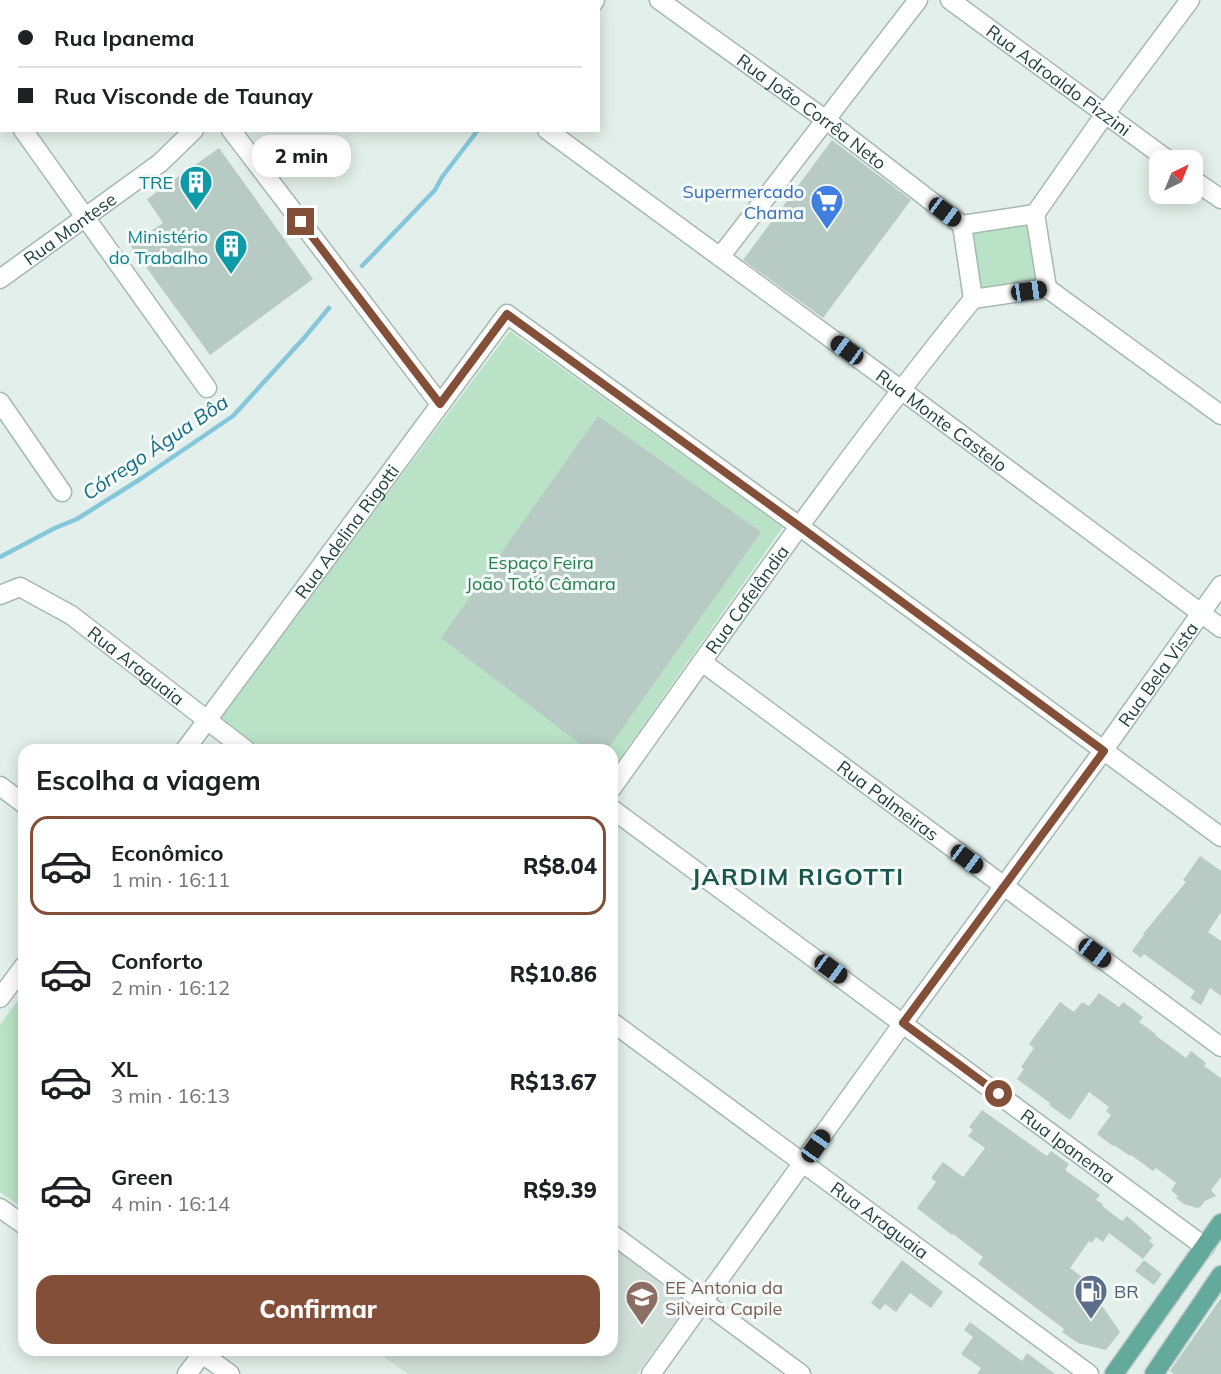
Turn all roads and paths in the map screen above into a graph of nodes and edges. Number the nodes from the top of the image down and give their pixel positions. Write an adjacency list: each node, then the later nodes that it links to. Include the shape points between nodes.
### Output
1 (659, 0): 6 (street, Rua João Corrêa Neto)
2 (918, 0): 6 (street)
3 (950, 0): 5 (street, Rua Adroaldo Pizzini)
4 (1190, 0): 5 (street)
5 (1105, 114): 11 (street, Rua Adroaldo Pizzini); 14 (street)
6 (826, 120): 16 (street, Rua João Corrêa Neto); 17 (street)
7 (24, 132): 15 (street)
8 (192, 132): 15 (street, Rua Montese, via 160,163)
9 (233, 132): 24 (street)
10 (550, 132): 17 (street, Rua Monte Castelo)
11 (1154, 150)
12 (1203, 187): 13 (street)
13 (1221, 199)
14 (1035, 214): 16 (street); 19 (street)
15 (85, 218): 18 (street, Rua Montese); 21 (street)
16 (962, 225): 20 (street)
17 (720, 257): 22 (street, Rua Monte Castelo)
18 (0, 279)
19 (1047, 288): 20 (street); 25 (street)
20 (973, 299): 22 (street, Rua Cafelândia)
21 (207, 388)
22 (900, 389): 27 (street, Rua Cafelândia); 30 (street, Rua Monte Castelo)
23 (0, 402): 26 (street)
24 (440, 404): 27 (street, Rua Adelina Rigotti, via 507,314); 33 (street, Rua Adelina Rigotti)
25 (1221, 415)
26 (62, 492)
27 (799, 526): 32 (street, Rua Cafelândia); 36 (street)
28 (1221, 585): 30 (street, Rua Bela Vista)
29 (0, 596): 33 (street, Rua Araguaia, via 20,587 71,615)
30 (1201, 613): 31 (street, Rua Monte Castelo); 36 (street, Rua Bela Vista)
31 (1221, 628)
32 (702, 662): 37 (street, Rua Cafelândia); 42 (street, Rua Palmeiras)
33 (207, 720): 34 (street, Rua Adelina Rigotti); 35 (street, Rua Araguaia)
34 (189, 744)
35 (238, 744)
36 (1104, 751): 41 (street); 42 (street, Rua Bela Vista)
37 (618, 780)
38 (0, 786): 39 (street)
39 (18, 800)
40 (618, 813): 45 (street, Rua Ipanema)
41 (1221, 837)
42 (1005, 887): 45 (street, Rua Bela Vista); 47 (street, Rua Palmeiras)
43 (18, 974): 44 (street)
44 (1, 995)
45 (903, 1023): 48 (street, Rua Bela Vista); 53 (street, Rua Ipanema)
46 (618, 1026): 48 (street, Rua Araguaia)
47 (1221, 1047)
48 (804, 1163): 55 (street, Rua Bela Vista); 62 (street, Rua Araguaia)
49 (0, 1208): 50 (street)
50 (18, 1221)
51 (1221, 1223): 53 (main road)
52 (618, 1238): 55 (street)
53 (1205, 1247): 63 (main road)
54 (1221, 1275): 64 (main road)
55 (704, 1301): 60 (street, Rua Bela Vista); 61 (street)
56 (198, 1356): 58 (street)
57 (207, 1356): 59 (street)
58 (187, 1374)
59 (230, 1374)
60 (651, 1374)
61 (801, 1374)
62 (1089, 1374)
63 (1114, 1374)
64 (1154, 1374)

